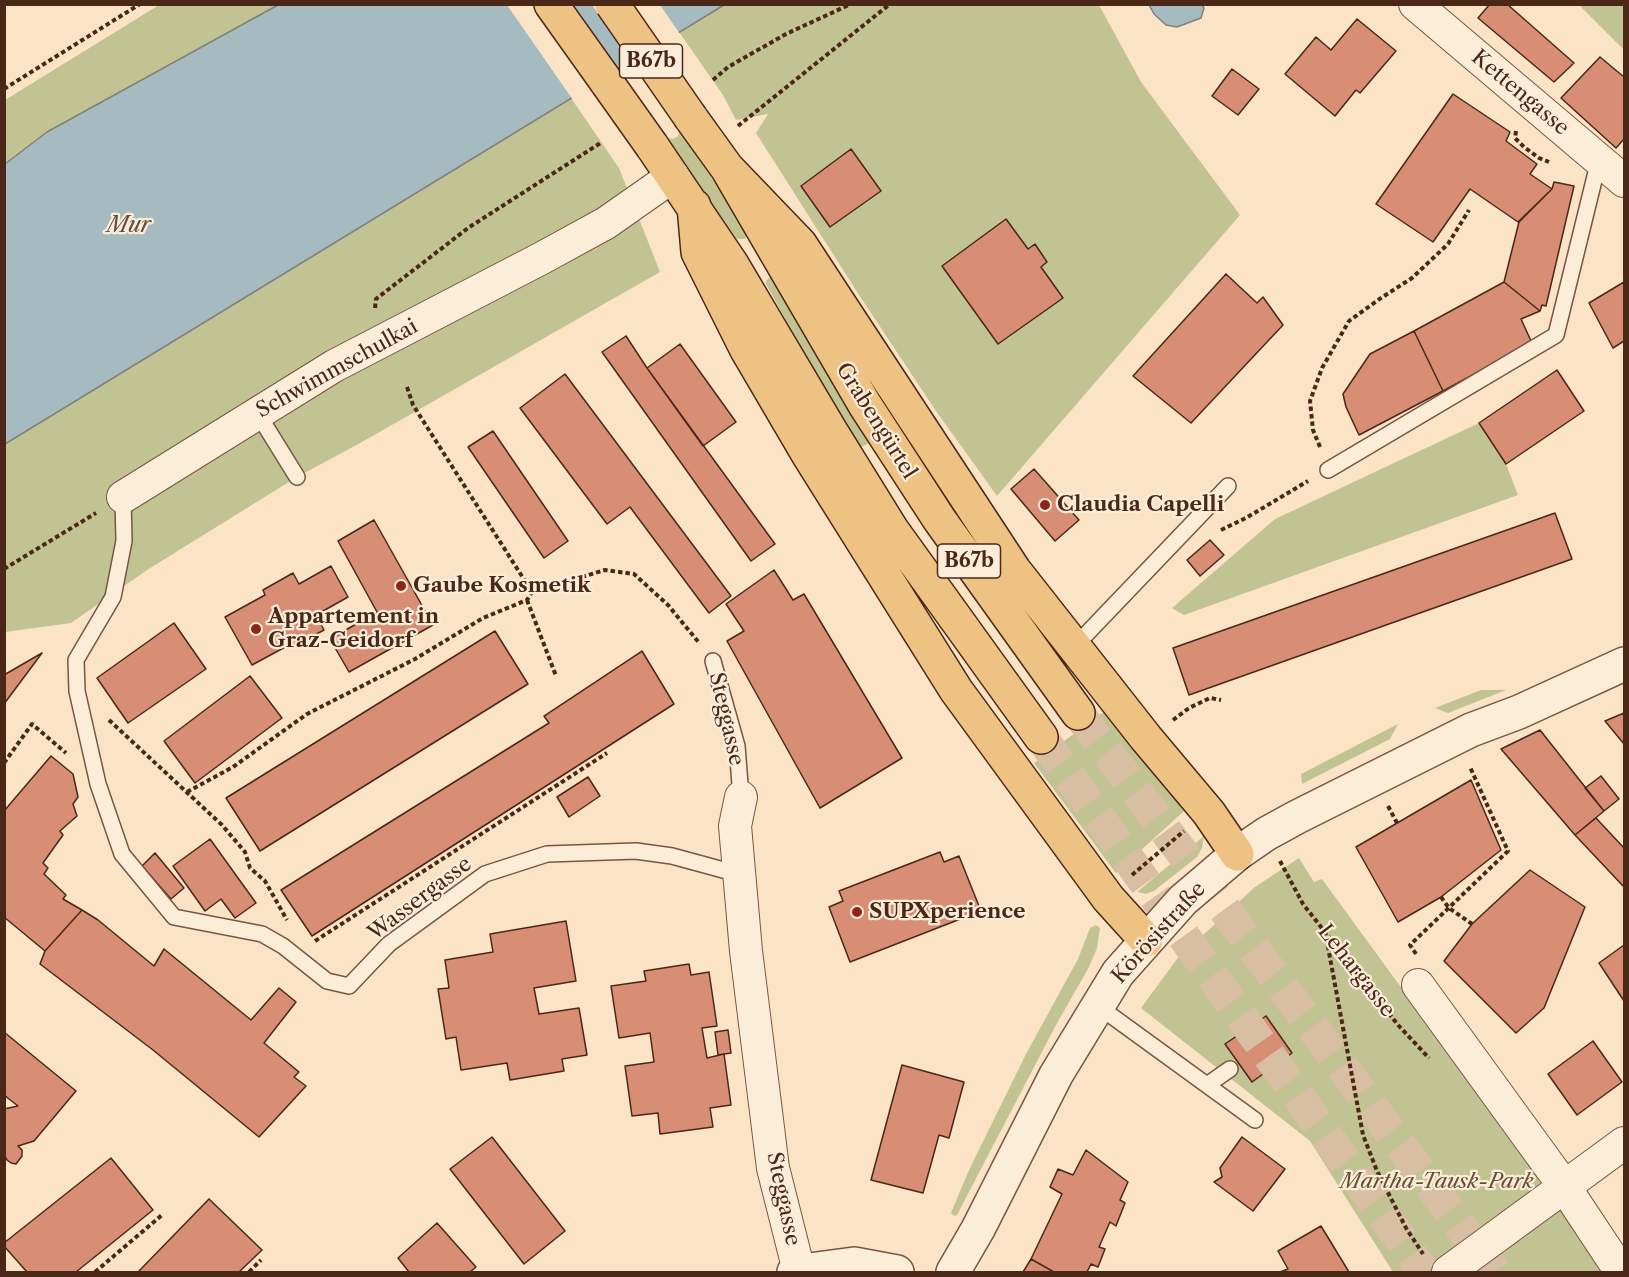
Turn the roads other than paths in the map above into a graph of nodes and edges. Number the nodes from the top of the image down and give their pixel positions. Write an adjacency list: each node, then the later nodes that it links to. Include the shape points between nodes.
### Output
1 (551, 4): 6 (main road, Grabengürtel / B67b, bridge)
2 (612, 4): 5 (main road, Grabengürtel / B67b, bridge)
3 (1415, 4): 4 (street, Kettengasse)
4 (1599, 160): 7 (street, Kettengasse); 10 (lane, via 1556,335)
5 (727, 168): 14 (main road, via 800,243 1014,570); 17 (main road, Grabengürtel / B67b, via 877,424 939,519)
6 (673, 176): 8 (main road, Grabengürtel / B67b); 9 (street, Schwimmschulkai, via 606,223 334,366)
7 (1624, 181)
8 (694, 206): 18 (main road, Grabengürtel / B67b, via 892,530); 22 (main road, via 698,252 747,350 808,454 956,690 1108,898)
9 (258, 414): 11 (lane); 13 (street, Schwimmschulkai)
10 (1328, 470)
11 (297, 477)
12 (1228, 486): 14 (lane)
13 (123, 497): 21 (lane, Wassergasse, via 124,541 113,597 76,660 77,691 98,781 122,854 174,917 262,934 303,957 327,981 348,986 389,944 485,874 546,854 636,851 672,856)
14 (1075, 646): 20 (main road, via 1209,813)
15 (712, 661): 19 (lane, Steggasse, via 737,746)
16 (1624, 664): 20 (street, Körösistraße, via 1471,730 1322,804)
17 (1078, 713)
18 (1041, 737)
19 (741, 797): 21 (street, Steggasse, via 735,826)
20 (1237, 854): 22 (street, Körösistraße, via 1183,900)
21 (738, 874): 30 (street, Steggasse, via 773,1168)
22 (1146, 940): 24 (street, Körösistraße, via 1118,973)
23 (1419, 974): 29 (street, Lehargasse, via 1479,1068)
24 (1098, 1006): 26 (lane); 32 (street, Körösistraße, via 1056,1075)
25 (1230, 1069): 26 (lane)
26 (1207, 1086): 27 (lane)
27 (1255, 1120)
28 (1624, 1143): 29 (street)
29 (1564, 1186): 33 (street); 34 (street, Lehargasse)
30 (797, 1272): 31 (street, via 854,1264)
31 (897, 1272)
32 (953, 1272)
33 (1448, 1272)
34 (1621, 1272)

